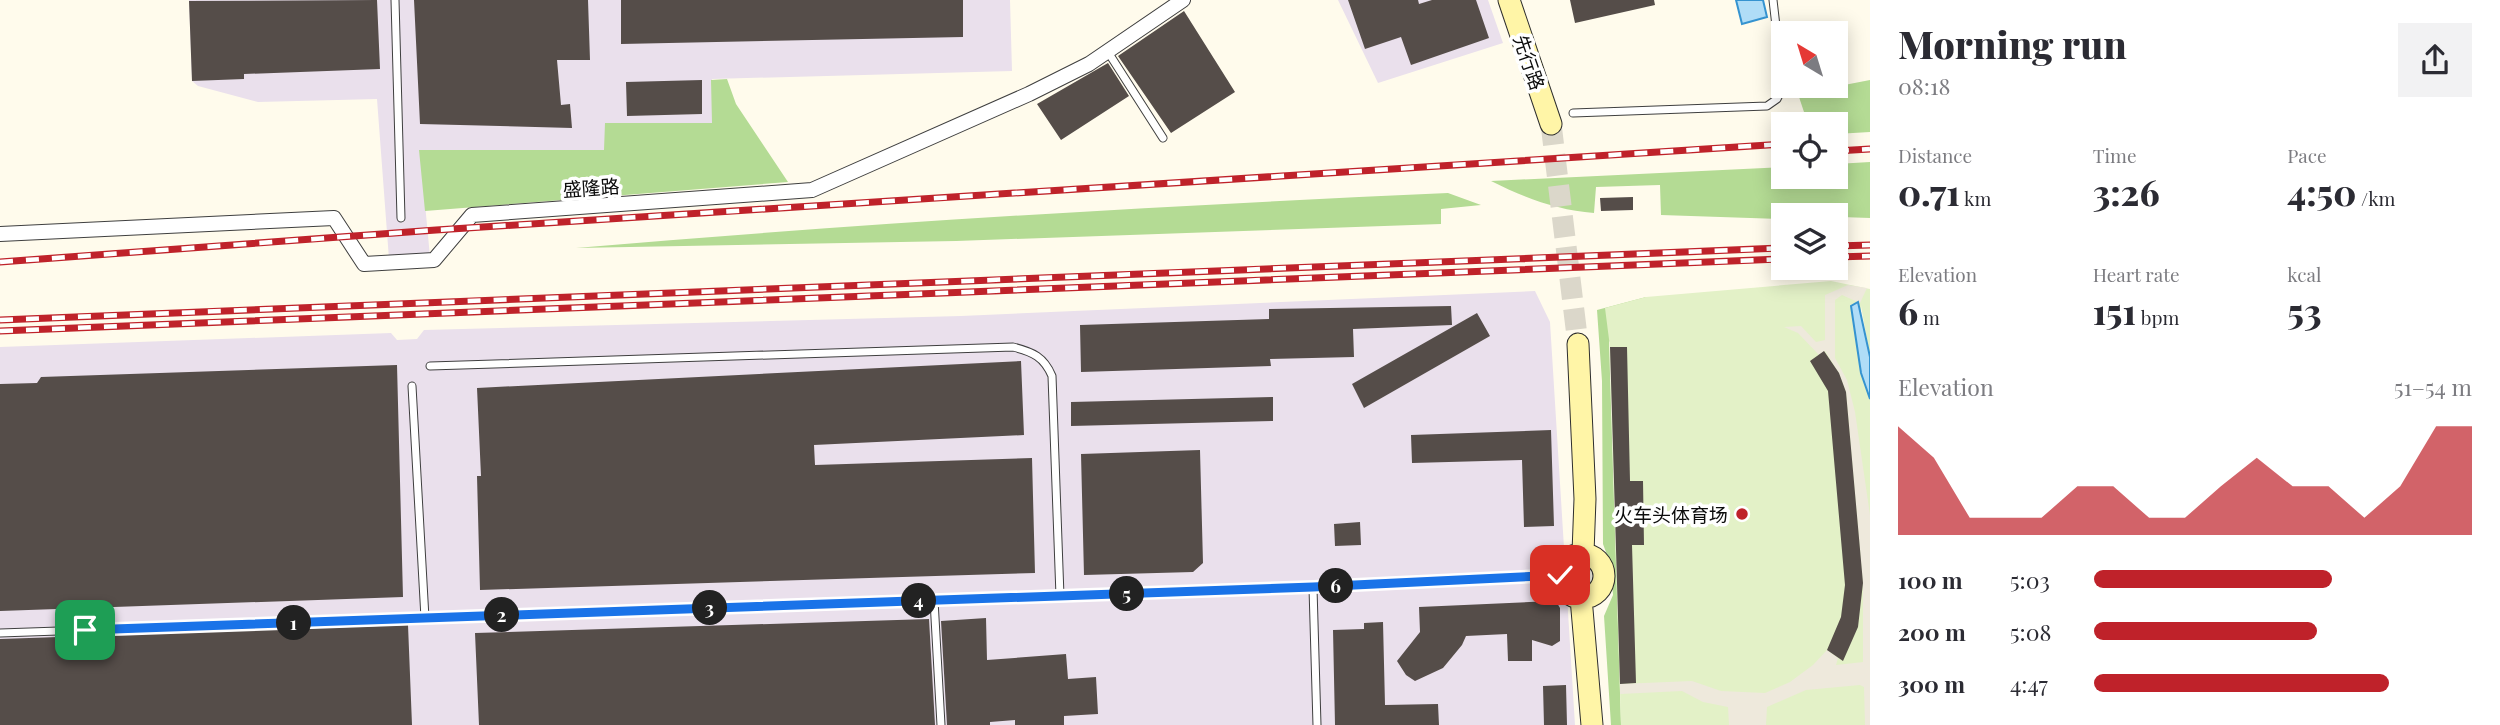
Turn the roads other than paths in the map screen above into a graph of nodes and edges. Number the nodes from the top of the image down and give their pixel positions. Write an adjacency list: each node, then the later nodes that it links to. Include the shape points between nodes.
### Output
1 (396, 0): 9 (lane)
2 (1183, 0): 5 (street, 盛隆路)
3 (1508, 0): 7 (street, 先行路)
4 (1773, 0): 6 (lane, via 1783,88 1767,106)
5 (1108, 52): 8 (lane); 10 (street, 盛隆路, via 1028,94 812,190 472,215 434,260 363,264 334,218)
6 (1573, 113)
7 (1551, 124)
8 (1163, 138)
9 (401, 218)
10 (0, 234)
11 (1578, 344): 14 (street)
12 (430, 366): 17 (lane, via 1013,347 1031,352 1046,362 1052,376)
13 (412, 386): 20 (lane)
14 (1583, 553): 15 (street, via 1565,562); 18 (street, via 1597,559 1605,573 1601,588)
15 (1560, 575): 16 (lane); 18 (street, via 1568,593)
16 (1313, 587): 17 (lane); 23 (lane)
17 (1060, 596): 19 (lane)
18 (1581, 598): 24 (street)
19 (934, 600): 20 (lane); 22 (lane)
20 (425, 618): 21 (lane)
21 (0, 633)
22 (941, 725)
23 (1317, 725)
24 (1592, 725)

